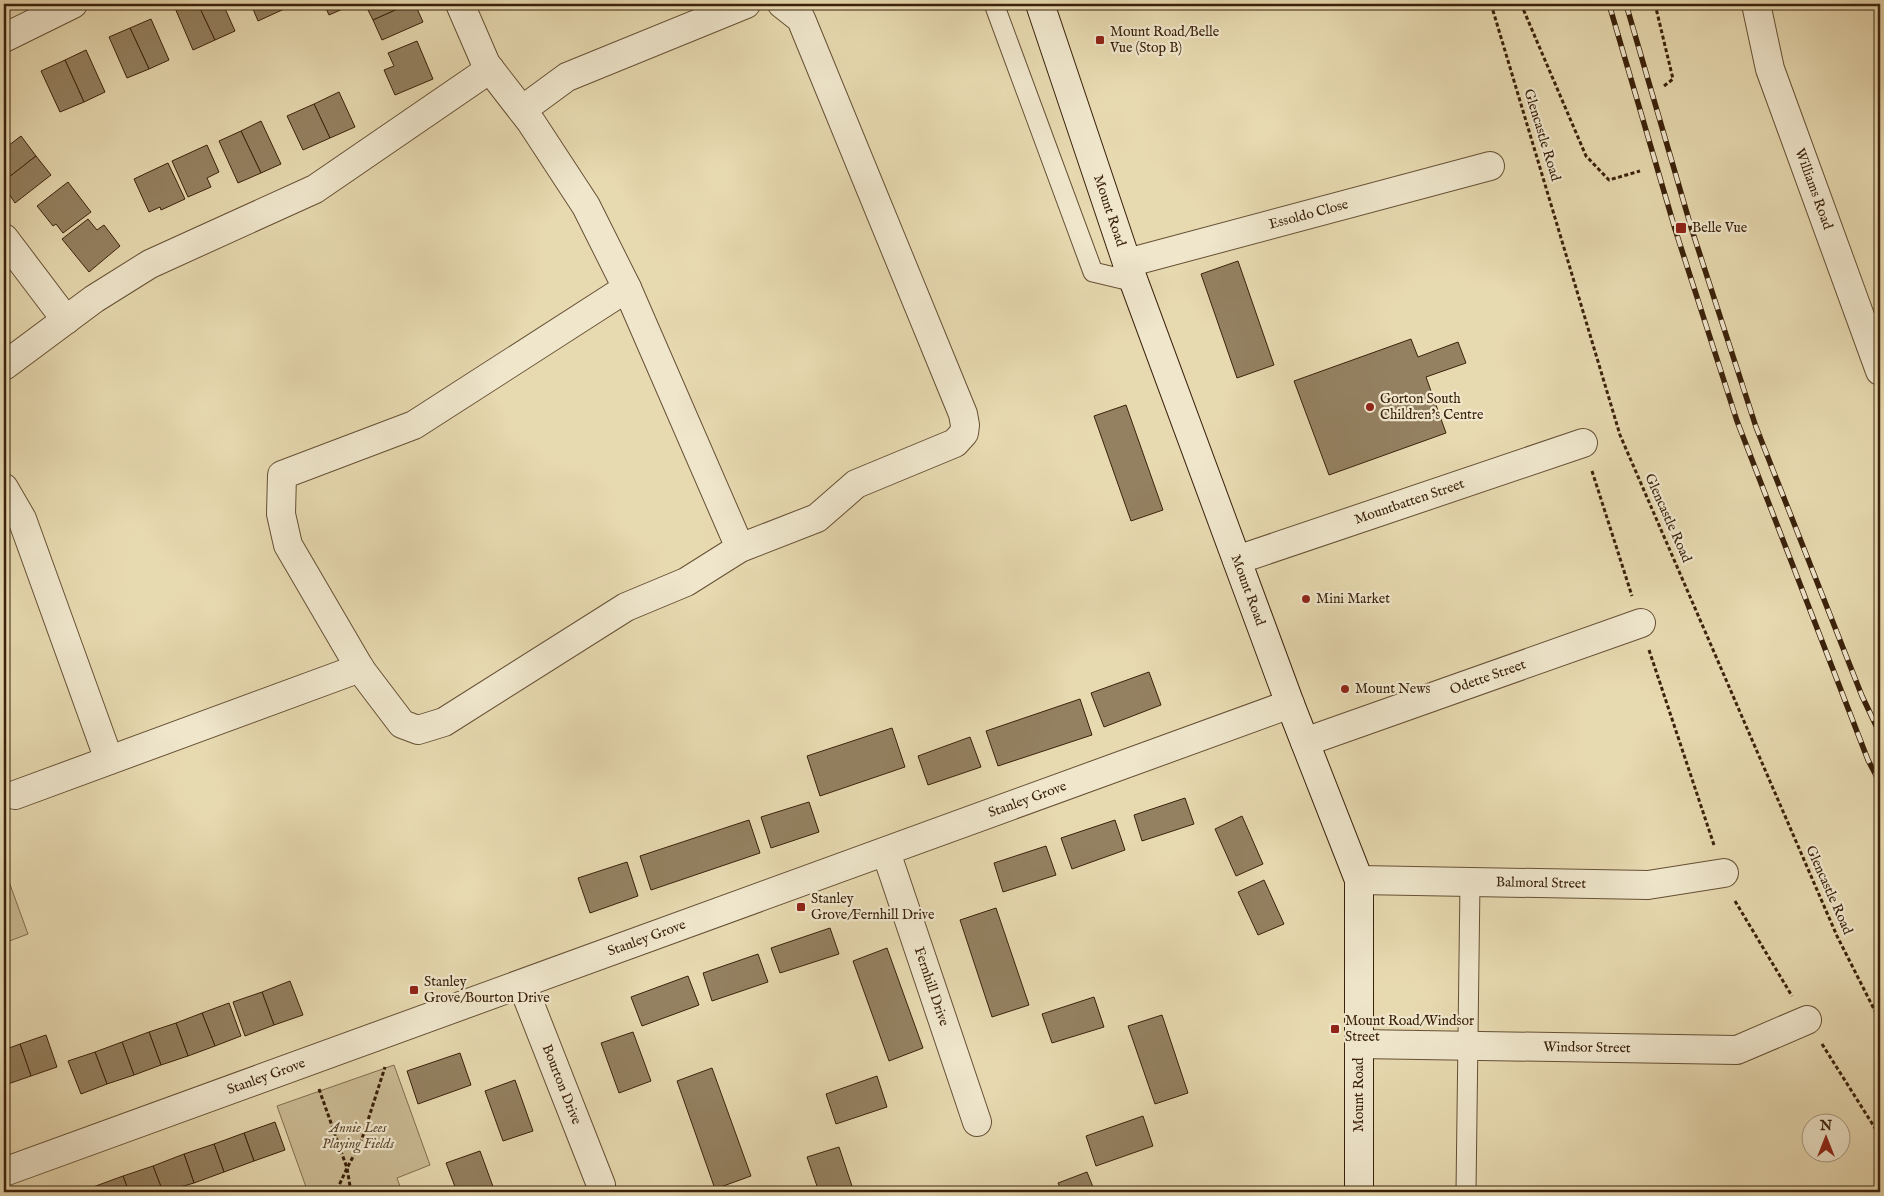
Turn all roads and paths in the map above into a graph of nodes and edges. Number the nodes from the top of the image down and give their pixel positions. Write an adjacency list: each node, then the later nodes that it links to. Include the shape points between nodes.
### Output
1 (73, 4): 11 (street)
2 (460, 4): 12 (street)
3 (746, 4): 14 (street, via 567,77)
4 (782, 4): 25 (street, via 801,19 965,424 964,433 955,443 856,484 817,518)
5 (994, 4): 18 (lane, via 1093,272)
6 (1040, 4): 18 (street, Mount Road)
7 (1491, 4): 39 (path, Glencastle Road, via 1620,435 1836,936)
8 (1521, 4): 16 (path, via 1586,156 1609,180)
9 (1656, 4): 13 (path, via 1673,79)
10 (1756, 4): 22 (street, Williams Road, via 1770,69)
11 (4, 38)
12 (490, 69): 14 (street); 20 (street, via 315,189 150,264)
13 (1664, 86)
14 (522, 110): 19 (street, via 586,206)
15 (1490, 166): 18 (street, Essoldo Close)
16 (1640, 171)
17 (4, 238): 20 (street)
18 (1131, 272): 26 (street, Mount Road)
19 (627, 288): 25 (street); 28 (street, via 414,424 282,475 281,514 288,545)
20 (66, 320): 21 (street)
21 (4, 366)
22 (1880, 370)
23 (1583, 443): 26 (street, Mountbatten Street); 27 (path)
24 (4, 488): 31 (street, via 22,519)
25 (740, 548): 28 (street, via 686,582 626,606 444,722 418,730 402,724)
26 (1237, 560): 29 (street, Mount Road)
27 (1641, 623): 30 (street, Odette Street); 34 (path)
28 (360, 668): 31 (street)
29 (1290, 704): 30 (street, Mount Road); 33 (street, Stanley Grove)
30 (1305, 742): 35 (street, Mount Road)
31 (109, 760): 32 (street)
32 (15, 794)
33 (886, 852): 37 (street, Stanley Grove); 44 (street, Fernhill Drive)
34 (1724, 873): 36 (street, Balmoral Street, via 1648,885); 38 (path, via 1737,905)
35 (1359, 880): 36 (street, Balmoral Street); 40 (street, Mount Road)
36 (1470, 882): 41 (lane)
37 (522, 984): 42 (street, Stanley Grove); 48 (street, Bourton Drive)
38 (1808, 1020): 41 (street, Windsor Street, via 1737,1050); 45 (path)
39 (1880, 1021)
40 (1359, 1044): 41 (street, Windsor Street); 51 (street, Mount Road)
41 (1468, 1046): 52 (lane)
42 (308, 1060): 46 (path); 47 (street, Stanley Grove)
43 (385, 1067): 46 (path, via 361,1142)
44 (977, 1122)
45 (1880, 1136)
46 (347, 1168): 49 (path); 50 (path)
47 (4, 1172)
48 (601, 1185)
49 (336, 1192)
50 (351, 1192)
51 (1359, 1192)
52 (1466, 1192)

